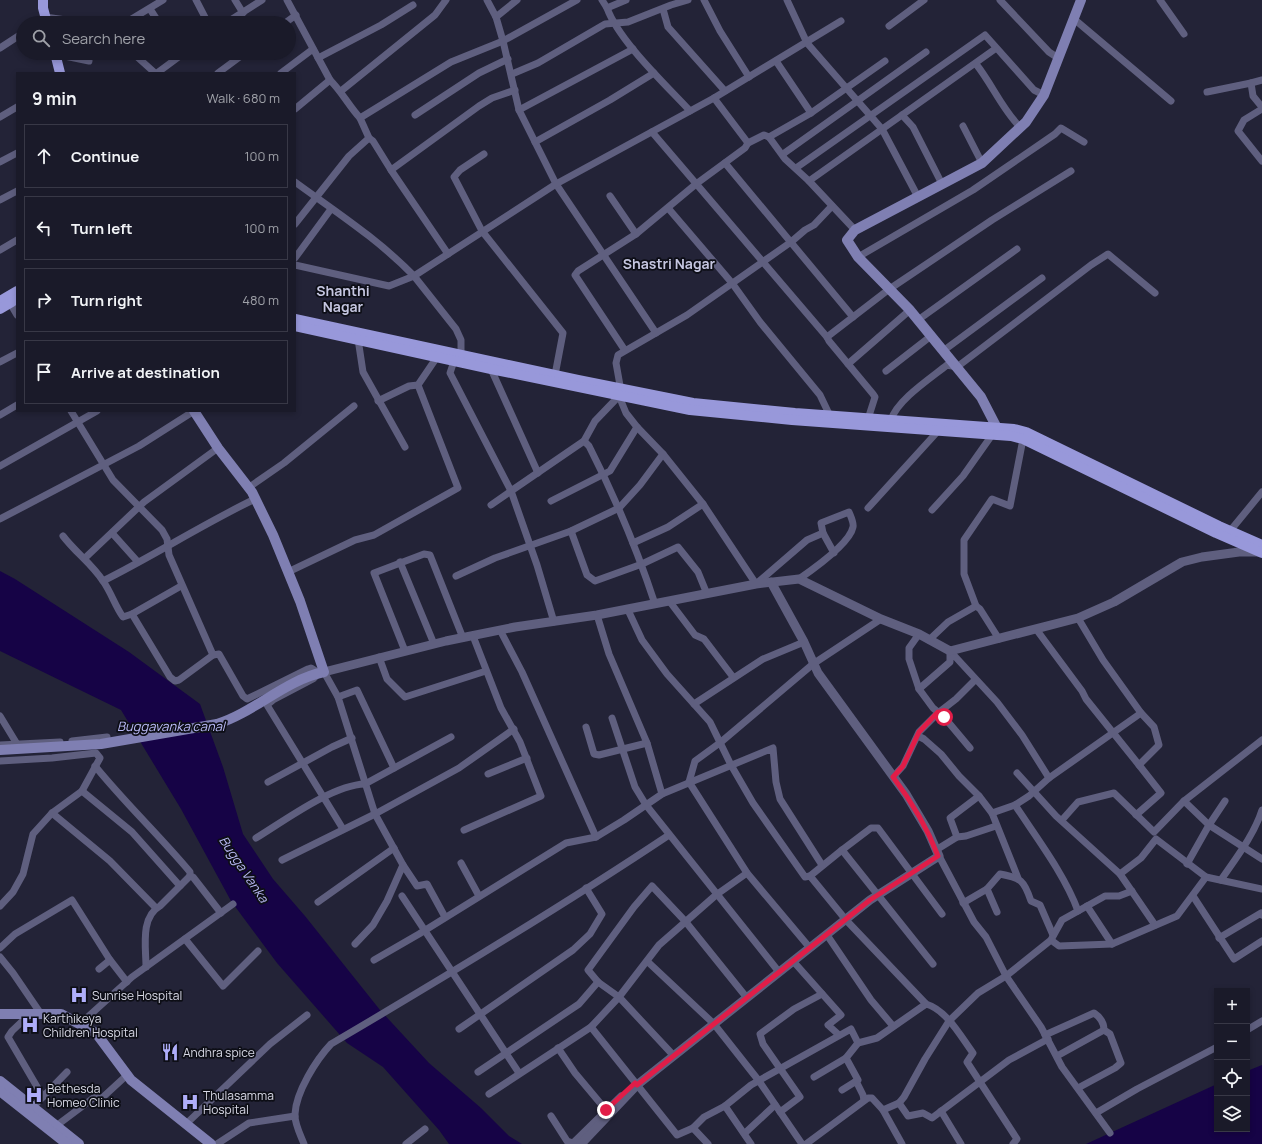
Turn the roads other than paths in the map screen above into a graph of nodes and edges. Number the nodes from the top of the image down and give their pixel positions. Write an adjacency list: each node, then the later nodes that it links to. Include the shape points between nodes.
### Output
1 (163, 0): 21 (street)
2 (196, 0): 29 (street)
3 (235, 0): 24 (street)
4 (262, 0): 24 (street)
5 (287, 0): 25 (street)
6 (446, 0): 70 (street, via 435,15)
7 (487, 0): 31 (street)
8 (517, 0): 31 (street)
9 (577, 0): 38 (street)
10 (602, 0): 20 (street)
11 (626, 0): 20 (street)
12 (688, 0): 22 (street)
13 (704, 0): 64 (street)
14 (787, 0): 39 (street)
15 (924, 0): 35 (street)
16 (1000, 0): 46 (street, via 1049,52)
17 (1081, 0): 32 (main road)
18 (1160, 0): 36 (street)
19 (413, 5): 45 (street)
20 (607, 8): 34 (street)
21 (150, 9): 27 (street); 28 (street)
22 (663, 9): 34 (street, via 628,22); 71 (street, via 668,27)
23 (42, 12): 26 (street)
24 (243, 13): 30 (street)
25 (296, 15): 41 (street)
26 (56, 16)
27 (138, 16)
28 (154, 16)
29 (204, 16)
30 (238, 16)
31 (496, 17): 38 (street)
32 (1074, 19): 46 (main road); 76 (street)
33 (841, 21): 39 (street)
34 (614, 23): 42 (street); 63 (street, via 606,24 538,63)
35 (889, 26)
36 (1184, 34)
37 (16, 37): 40 (street)
38 (503, 41): 47 (street); 87 (street, via 451,62)
39 (807, 43): 54 (street); 68 (street)
40 (0, 48)
41 (313, 49): 45 (street); 61 (street)
42 (633, 49): 62 (street); 80 (street)
43 (995, 49): 56 (street); 73 (street, via 1034,90); 84 (street, via 985,35)
44 (926, 52): 75 (street)
45 (318, 58): 65 (street)
46 (1058, 58): 73 (main road)
47 (508, 59): 63 (street); 83 (street, via 479,73)
48 (57, 60): 57 (main road)
49 (85, 60): 53 (street)
50 (141, 60): 58 (street)
51 (172, 60): 59 (street)
52 (236, 60): 60 (street)
53 (89, 61)
54 (776, 61): 64 (street); 82 (street)
55 (885, 61): 68 (street)
56 (976, 64): 85 (street); 89 (street)
57 (60, 72)
58 (155, 72)
59 (157, 72)
60 (219, 72)
61 (282, 72)
62 (654, 73): 81 (street); 94 (street)
63 (512, 74): 69 (street)
64 (749, 77): 71 (street)
65 (330, 80): 70 (street); 78 (street)
66 (1262, 80): 67 (street)
67 (1251, 83): 72 (street); 79 (street, via 1253,96)
68 (845, 88): 75 (street); 82 (street)
69 (515, 90): 80 (street); 105 (street, via 492,98 479,106)
70 (341, 91): 87 (street, via 348,106)
71 (725, 91): 74 (street)
72 (1207, 92)
73 (1044, 95): 89 (main road)
74 (714, 98): 81 (street); 96 (street)
75 (857, 101): 84 (street); 99 (street)
76 (1171, 101)
77 (16, 108): 86 (street)
78 (296, 108)
79 (1262, 108): 100 (street, via 1244,120 1238,130)
80 (519, 110): 94 (street)
81 (690, 111): 91 (street)
82 (810, 113): 92 (street)
83 (415, 115)
84 (870, 115): 90 (street); 104 (street)
85 (902, 115): 90 (street); 111 (street, via 913,127)
86 (0, 117)
87 (360, 118): 93 (street)
88 (963, 126): 103 (street)
89 (1020, 127): 103 (main road)
90 (882, 129): 107 (street); 114 (street)
91 (652, 132): 109 (street); 110 (street)
92 (769, 137): 96 (street, via 764,135); 99 (street)
93 (369, 138): 105 (street); 115 (street, via 349,156)
94 (535, 142): 109 (street)
95 (1084, 142): 131 (street, via 1061,128 974,190)
96 (748, 143): 102 (street)
97 (16, 154): 101 (street)
98 (484, 154): 122 (street, via 454,177)
99 (783, 154): 104 (street)
100 (1262, 161)
101 (0, 162)
102 (725, 163): 110 (street); 125 (street)
103 (982, 163): 111 (main road)
104 (796, 168): 107 (street)
105 (391, 170): 128 (street)
106 (1071, 171): 137 (street)
107 (809, 181): 117 (street)
108 (296, 183): 115 (street)
109 (556, 184): 122 (street); 129 (street)
110 (696, 184): 118 (street); 132 (street)
111 (942, 184): 114 (main road)
112 (16, 192): 116 (street)
113 (610, 196): 123 (street)
114 (918, 197): 121 (main road)
115 (316, 198): 119 (street); 120 (street)
116 (0, 200)
117 (832, 206): 121 (street); 125 (street, via 814,225)
118 (668, 208): 123 (street); 136 (street)
119 (331, 209): 130 (street); 134 (street, via 396,257)
120 (296, 223)
121 (855, 230): 131 (main road, via 847,240)
122 (483, 231): 128 (street); 162 (street, via 563,333)
123 (636, 234): 129 (street)
124 (16, 241): 127 (street)
125 (791, 242): 132 (street); 144 (street)
126 (1017, 249): 146 (street)
127 (0, 250)
128 (448, 254): 134 (street)
129 (604, 256): 148 (street); 152 (street, via 575,275)
130 (296, 257)
131 (858, 257): 137 (main road)
132 (763, 262): 136 (street); 150 (street)
133 (296, 265): 134 (street, via 389,286)
134 (414, 276): 156 (street, via 451,320 461,340)
135 (1042, 278): 153 (street)
136 (732, 283): 148 (street, via 687,315); 173 (street, via 760,322 820,395)
137 (889, 289): 143 (main road); 144 (street)
138 (16, 292): 140 (main road)
139 (1155, 293): 159 (street, via 1108,254)
140 (0, 301)
141 (14, 301): 142 (main road)
142 (0, 309)
143 (910, 310): 146 (main road); 158 (street)
144 (853, 317): 150 (street)
145 (296, 319): 156 (main road)
146 (918, 320): 149 (main road)
147 (296, 326): 151 (main road)
148 (656, 333): 152 (street)
149 (931, 336): 153 (main road); 161 (street)
150 (827, 337): 158 (street)
151 (358, 339): 155 (main road); 165 (street, via 363,372)
152 (624, 350): 164 (street, via 618,355 616,363)
153 (943, 351): 159 (main road)
154 (16, 354): 157 (street)
155 (437, 357): 156 (main road); 163 (street)
156 (459, 359): 160 (main road); 162 (main road); 190 (street, via 450,373)
157 (0, 362)
158 (848, 364): 174 (street, via 875,398)
159 (957, 367): 175 (street, via 947,364 893,412); 179 (main road, via 981,397)
160 (491, 369): 164 (main road); 187 (street)
161 (886, 371)
162 (555, 375): 164 (main road)
163 (418, 384): 165 (street); 215 (street, via 458,488 374,535 355,540)
164 (620, 393): 173 (main road); 177 (street, via 626,413); 178 (main road, via 690,410); 181 (street, via 595,421)
165 (378, 401): 182 (street)
166 (16, 405): 172 (street)
167 (354, 406): 189 (street, via 284,464)
168 (72, 412): 176 (street)
169 (95, 412): 176 (street)
170 (192, 412): 185 (street)
171 (195, 412): 183 (main road)
172 (0, 415)
173 (830, 416): 174 (main road)
174 (868, 419): 175 (main road)
175 (891, 420): 179 (main road)
176 (78, 423): 185 (street); 186 (street)
177 (637, 427): 184 (street); 188 (street, via 610,471)
178 (939, 430): 179 (main road); 198 (street)
179 (996, 432): 180 (main road); 199 (street, via 963,476); 204 (main road, via 1014,429 1026,432)
180 (1024, 439): 204 (main road); 225 (street, via 1010,506 992,499 964,540 964,574)
181 (584, 441): 187 (street); 188 (street)
182 (404, 447)
183 (218, 448): 189 (main road); 196 (street)
184 (663, 454): 194 (street); 197 (street)
185 (103, 465): 196 (street, via 113,480); 200 (street)
186 (0, 466)
187 (538, 473): 190 (street)
188 (604, 475): 193 (street); 197 (street)
189 (248, 488): 192 (main road)
190 (511, 491): 195 (street); 207 (street)
191 (1262, 492): 204 (street)
192 (255, 499): 208 (street); 215 (main road)
193 (551, 501)
194 (703, 504): 206 (street, via 668,527); 220 (street)
195 (491, 505)
196 (139, 507): 202 (street); 208 (street, via 162,530)
197 (619, 508): 201 (street); 206 (street)
198 (868, 508)
199 (932, 510)
200 (0, 519)
201 (571, 531): 207 (street); 214 (street, via 587,575 595,581)
202 (112, 533): 211 (street); 212 (street)
203 (824, 533): 210 (street); 210 (street, via 821,523 850,513 854,526); 220 (street, via 807,540)
204 (1230, 535): 209 (main road)
205 (63, 536): 211 (street, via 70,546)
206 (633, 543): 214 (street)
207 (530, 544): 216 (street); 231 (street)
208 (168, 546): 212 (street); 221 (street)
209 (1261, 550): 229 (street, via 1182,562 1114,602)
210 (834, 553): 217 (street)
211 (85, 558): 218 (street)
212 (138, 562): 218 (street)
213 (400, 562): 236 (street, via 424,554 430,555); 240 (street); 241 (street, via 374,574)
214 (642, 564): 222 (street, via 678,547 698,572); 224 (street)
215 (288, 572): 247 (main road, via 300,601)
216 (456, 576)
217 (799, 579): 219 (street); 230 (street)
218 (103, 581): 227 (street, via 123,617)
219 (771, 582): 220 (street); 239 (street)
220 (756, 584): 222 (street)
221 (181, 586): 227 (street); 243 (street)
222 (708, 594): 223 (street)
223 (670, 602): 224 (street); 248 (street, via 695,635 704,639)
224 (655, 604): 226 (street)
225 (976, 606): 237 (street); 238 (street, via 948,622)
226 (628, 610): 228 (street); 252 (street, via 642,640 667,674)
227 (132, 614): 243 (street, via 174,681)
228 (597, 615): 231 (street); 266 (street, via 609,654)
229 (1078, 618): 232 (street); 254 (street, via 1103,660)
230 (881, 619): 234 (street); 245 (street)
231 (554, 622): 233 (street)
232 (1036, 629): 237 (street); 259 (street)
233 (500, 630): 235 (street); 307 (street, via 522,672)
234 (919, 634): 238 (street); 250 (street, via 909,648 909,659)
235 (473, 636): 236 (street); 246 (street)
236 (463, 638): 240 (street)
237 (999, 639): 242 (street)
238 (929, 640): 242 (street)
239 (804, 642): 245 (street); 248 (street, via 763,659)
240 (434, 644): 241 (street)
241 (405, 651): 244 (street)
242 (950, 651): 249 (street); 250 (street, via 950,662)
243 (213, 655): 247 (street, via 219,654 223,658 247,700 308,669)
244 (379, 658): 246 (street, via 387,679 404,698); 247 (street)
245 (814, 664): 265 (street); 281 (street)
246 (486, 671): 258 (street, via 501,708)
247 (321, 672): 251 (street); 263 (main road, via 286,687 235,718 217,724); 274 (street, via 267,705)
248 (733, 677): 252 (street)
249 (975, 680): 253 (street); 282 (street, via 997,702 1022,735)
250 (920, 689): 253 (street)
251 (338, 697): 262 (street); 278 (street, via 358,690)
252 (694, 704): 265 (street, via 710,722)
253 (938, 712): 260 (street); 269 (street)
254 (1141, 713): 259 (street); 276 (street, via 1154,727 1159,745)
255 (0, 716): 267 (street)
256 (612, 718): 270 (street)
257 (586, 727): 270 (street, via 594,754)
258 (514, 729): 272 (street); 298 (street, via 459,768)
259 (1114, 733): 276 (street); 282 (street)
260 (918, 736): 281 (street, via 903,766); 289 (street, via 941,754)
261 (451, 737): 278 (street)
262 (352, 738): 274 (street); 285 (street)
263 (104, 740): 267 (street); 271 (main road)
264 (1262, 740): 291 (street)
265 (721, 742): 275 (street); 284 (street, via 695,761)
266 (647, 743): 270 (street); 288 (street)
267 (17, 744): 268 (street)
268 (0, 745)
269 (970, 748)
270 (621, 749): 293 (street, via 635,787)
271 (0, 750)
272 (527, 758): 280 (street); 304 (street, via 542,796)
273 (0, 761): 277 (street, via 96,752 100,758)
274 (302, 762): 283 (street); 290 (street)
275 (731, 765): 284 (street); 319 (street, via 773,748 780,799); 324 (street, via 753,803 805,877)
276 (1140, 765): 299 (street, via 1161,793)
277 (95, 766): 286 (street); 323 (street, via 166,844 190,872)
278 (394, 768): 285 (street)
279 (1017, 773): 287 (street)
280 (488, 774)
281 (893, 777): 313 (street, via 928,831)
282 (1049, 778): 287 (street)
283 (268, 782)
284 (689, 782): 288 (street); 320 (street)
285 (364, 784): 290 (street, via 352,784); 298 (street)
286 (82, 791): 297 (street); 328 (street, via 132,832)
287 (1034, 791): 294 (street); 300 (street)
288 (662, 794): 293 (street)
289 (980, 796): 296 (street); 308 (street, via 950,818)
290 (324, 798): 303 (street); 309 (street)
291 (1184, 800): 301 (street); 306 (street)
292 (1225, 801): 301 (street)
293 (646, 805): 305 (street); 307 (street)
294 (1015, 805): 296 (street); 344 (street, via 1072,896)
295 (1262, 810): 310 (street)
296 (992, 813): 302 (street)
297 (52, 814): 341 (street, via 33,834 23,874 13,892); 343 (street, via 110,861)
298 (375, 814): 303 (street); 311 (street)
299 (1136, 815): 300 (street, via 1114,793 1078,802); 306 (street)
300 (1062, 820): 322 (street)
301 (1209, 825): 310 (street); 317 (street)
302 (996, 826): 308 (street); 326 (street)
303 (343, 829): 315 (street)
304 (464, 830)
305 (668, 835): 329 (street); 333 (street)
306 (1155, 835): 317 (street); 322 (street, via 1141,858)
307 (596, 837): 336 (street, via 566,843)
308 (957, 837): 313 (street)
309 (256, 838)
310 (1243, 847): 314 (street); 327 (street)
311 (394, 848): 318 (street); 338 (street)
312 (842, 850): 319 (street); 321 (street, via 871,828 878,828); 334 (street)
313 (937, 853): 321 (street); 339 (street)
314 (1262, 859)
315 (282, 860)
316 (461, 863): 336 (street)
317 (1187, 864): 325 (street)
318 (403, 865): 349 (street, via 417,886 427,884); 359 (street, via 373,926)
319 (822, 865): 324 (street)
320 (747, 873): 333 (street); 362 (street)
321 (912, 874): 334 (street); 347 (street)
322 (1120, 874): 332 (street)
323 (190, 876): 328 (street); 346 (street)
324 (810, 876): 350 (street)
325 (1206, 877): 327 (street); 337 (street)
326 (1018, 878): 330 (street, via 1000,874); 355 (street, via 1026,886 1031,901 1040,905)
327 (1221, 880): 331 (street)
328 (180, 886): 343 (street)
329 (586, 888): 372 (street); 384 (street, via 602,914 590,934 573,950)
330 (987, 889): 339 (street); 345 (street)
331 (1262, 889)
332 (1132, 891): 342 (street, via 1119,896 1105,896); 352 (street)
333 (716, 895): 351 (street); 373 (street)
334 (879, 895): 350 (street); 369 (street)
335 (402, 896): 353 (street)
336 (479, 896): 349 (street)
337 (1193, 896): 352 (street, via 1177,916); 356 (street)
338 (318, 902)
339 (963, 903): 374 (street, via 986,937)
340 (234, 904): 346 (street)
341 (0, 906)
342 (1088, 906): 344 (street); 360 (street)
343 (156, 908): 370 (street, via 146,922)
344 (1078, 911): 355 (street, via 1062,920)
345 (997, 912)
346 (221, 913): 357 (street)
347 (942, 914)
348 (1262, 915): 356 (street, via 1261,913)
349 (445, 917): 353 (street)
350 (846, 919): 354 (street); 380 (street)
351 (685, 921): 368 (street, via 659,945); 376 (street, via 652,886 588,970); 379 (street)
352 (1155, 925): 360 (street)
353 (426, 930): 366 (street); 372 (street)
354 (827, 935): 362 (street); 390 (street, via 871,1000)
355 (1052, 938): 360 (street, via 1059,946); 374 (street)
356 (1220, 938): 358 (street, via 1234,959)
357 (185, 939): 363 (street, via 223,986); 370 (street)
358 (1262, 941)
359 (355, 944)
360 (1112, 944)
361 (0, 948): 365 (street, via 15,934 72,900)
362 (810, 948): 367 (street)
363 (258, 951)
364 (0, 957): 383 (street)
365 (110, 960): 371 (street); 375 (street)
366 (374, 960)
367 (793, 961): 373 (street); 377 (street)
368 (648, 962): 378 (street); 389 (street)
369 (933, 964)
370 (146, 967): 375 (street)
371 (99, 969)
372 (453, 972): 384 (street); 430 (street, via 331,1044 300,1090)
373 (779, 972): 379 (street)
374 (1006, 976): 386 (street, via 978,993); 396 (street)
375 (127, 982): 388 (street)
376 (598, 982): 378 (street); 400 (street, via 579,1004)
377 (822, 994): 395 (street, via 841,1015 828,1025); 404 (street, via 794,1009 760,1034 763,1044)
378 (620, 997): 391 (street); 401 (street)
379 (747, 998): 389 (street)
380 (926, 1004): 386 (street); 390 (street)
381 (0, 1014): 382 (main road)
382 (30, 1014): 383 (main road); 419 (street, via 8,1037)
383 (41, 1014): 388 (main road, via 61,1014)
384 (480, 1014): 393 (street); 400 (street)
385 (307, 1015): 432 (street, via 270,1044)
386 (950, 1021): 413 (street, via 973,1053 967,1062); 421 (street)
387 (1262, 1021): 392 (street)
388 (80, 1024): 408 (main road, via 96,1033)
389 (714, 1024): 401 (street); 411 (street)
390 (893, 1026): 397 (street, via 877,1038)
391 (591, 1027): 398 (street); 414 (street)
392 (1250, 1028)
393 (459, 1029)
394 (1104, 1030): 396 (street, via 1099,1016 1094,1013); 402 (street); 415 (street, via 1110,1034 1121,1063)
395 (839, 1035): 397 (street, via 851,1029); 404 (street)
396 (1046, 1037): 402 (street); 413 (street, via 1009,1060)
397 (858, 1043): 403 (street)
398 (558, 1048): 407 (street); 425 (street)
399 (1214, 1049): 429 (street)
400 (506, 1053): 406 (street); 407 (street)
401 (674, 1056): 414 (street)
402 (1057, 1056): 415 (street)
403 (846, 1058): 409 (street); 412 (street, via 858,1080)
404 (779, 1069): 411 (street); 428 (street, via 800,1097)
405 (66, 1072): 419 (street)
406 (478, 1072)
407 (519, 1073): 418 (street)
408 (127, 1075): 432 (main road); 433 (street, via 102,1098 96,1096)
409 (814, 1077)
410 (0, 1081): 424 (main road)
411 (759, 1081): 422 (street); 423 (street)
412 (856, 1081): 416 (street); 420 (street)
413 (981, 1082): 427 (street); 452 (street, via 1017,1139)
414 (636, 1084): 425 (street); 434 (street, via 677,1135); 445 (street)
415 (1078, 1088): 429 (street)
416 (842, 1090)
417 (0, 1091): 439 (main road)
418 (489, 1094)
419 (43, 1097): 424 (street)
420 (864, 1100): 426 (street, via 872,1098); 449 (street)
421 (899, 1103): 426 (street); 427 (street, via 908,1116 923,1113 931,1119)
422 (775, 1105): 428 (street); 436 (street)
423 (725, 1106): 434 (street, via 704,1117); 436 (street)
424 (33, 1107): 433 (main road)
425 (606, 1110): 431 (street, via 573,1143 567,1141)
426 (883, 1110): 450 (street)
427 (942, 1111): 451 (street)
428 (780, 1112): 448 (street)
429 (1096, 1113): 437 (street)
430 (295, 1116): 442 (street, via 249,1123); 443 (street)
431 (551, 1116)
432 (186, 1124): 438 (main road)
433 (56, 1126): 439 (main road)
434 (693, 1128): 446 (street)
435 (425, 1129): 444 (street)
436 (745, 1133): 447 (street)
437 (1110, 1133)
438 (200, 1140): 441 (main road)
439 (64, 1141): 440 (main road)
440 (79, 1144)
441 (211, 1144)
442 (217, 1144)
443 (304, 1144)
444 (406, 1144)
445 (581, 1144)
446 (708, 1144)
447 (751, 1144)
448 (802, 1144)
449 (806, 1144)
450 (902, 1144)
451 (961, 1144)
452 (1013, 1144)

